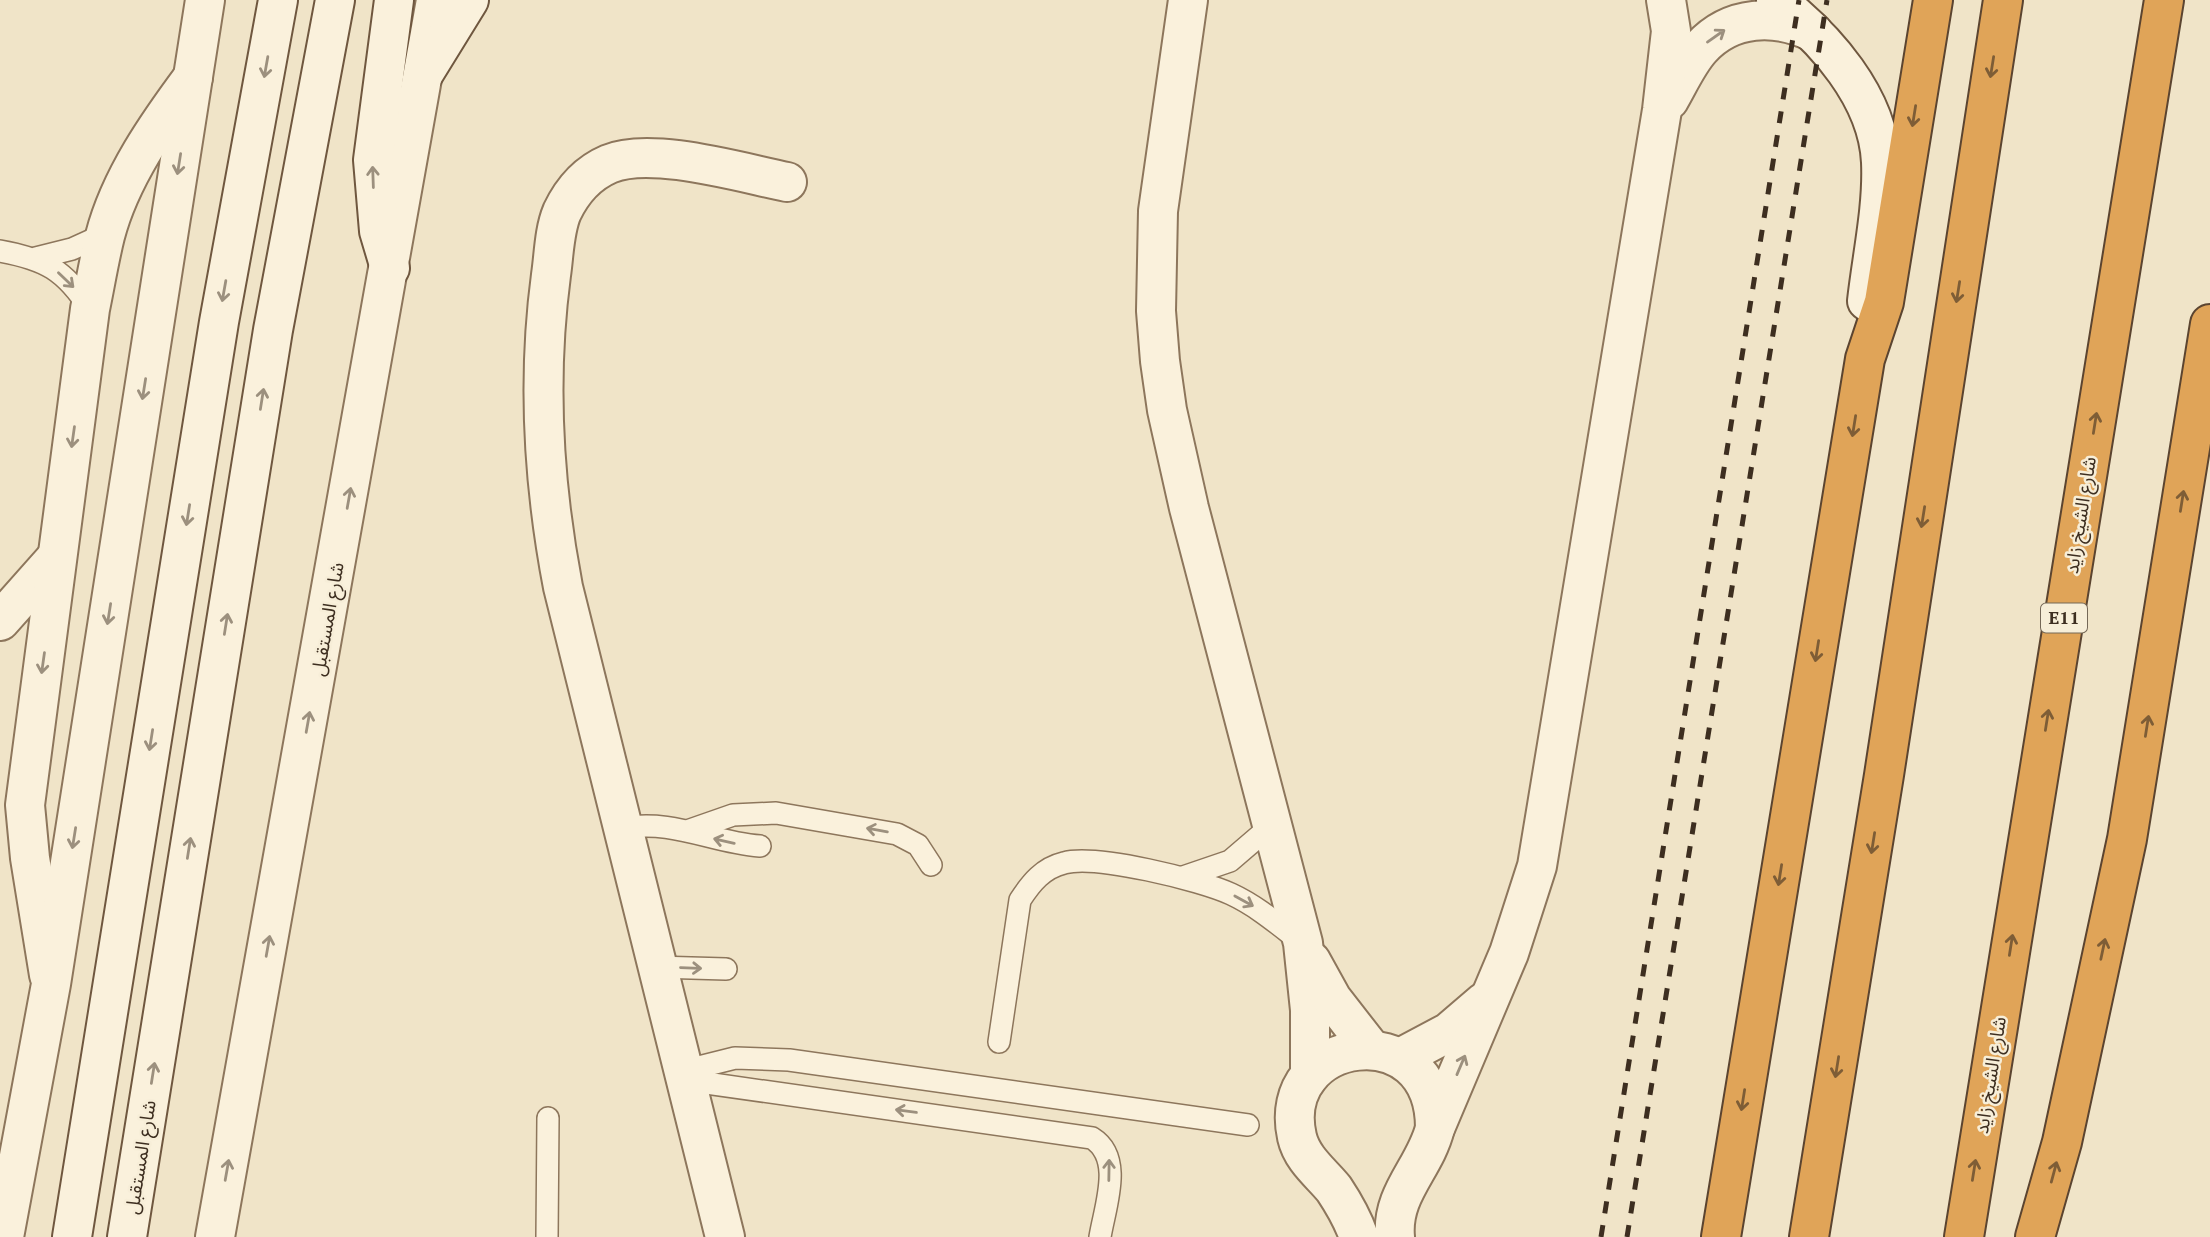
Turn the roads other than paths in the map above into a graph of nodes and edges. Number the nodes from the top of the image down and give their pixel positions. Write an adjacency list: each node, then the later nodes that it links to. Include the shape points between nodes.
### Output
1 (205, 0): 15 (street)
2 (278, 0): 48 (street, one-way to 48, via 219,322)
3 (335, 0): 49 (street, شارع المستقبل, one-way to 3, via 273,330)
4 (394, 0): 21 (street, one-way to 4, via 379,231 373,160)
5 (436, 0): 14 (street, شارع المستقبل)
6 (469, 0): 14 (street)
7 (1666, 0): 16 (street, via 1671,31)
8 (1776, 0): 13 (street)
9 (1933, 0): 24 (highway, one-way to 24, via 1884,302)
10 (2003, 0): 57 (highway, one-way to 57)
11 (2164, 0): 58 (highway, شارع الشيخ زايد / E11, one-way to 11)
12 (1190, 4): 27 (street, via 1158,211 1160,361 1178,459)
13 (1813, 32): 16 (street, one-way to 13, via 1699,49 1715,35 1753,20 1794,23); 24 (street, via 1854,85 1877,133 1881,188 1865,319)
14 (424, 73): 21 (street, شارع المستقبل)
15 (193, 77): 18 (street, via 149,140); 36 (street, one-way to 36)
16 (1662, 110): 37 (street, via 1537,866)
17 (787, 182): 28 (street, via 656,157 632,157 589,176 561,214 544,338 547,487 563,587)
18 (106, 234): 20 (lane); 22 (street)
19 (0, 251): 20 (lane)
20 (36, 258): 22 (lane, one-way to 22, via 67,279)
21 (390, 268): 50 (street, شارع المستقبل, one-way to 21)
22 (90, 309): 25 (street, one-way to 25)
23 (2210, 324): 59 (highway, one-way to 23, via 2062,1142 2129,828)
24 (1865, 359): 56 (highway, one-way to 56)
25 (57, 557): 26 (street); 36 (street, one-way to 36, via 26,805)
26 (0, 621)
27 (1272, 825): 32 (lane, via 1230,861); 33 (street)
28 (622, 828): 29 (lane, via 656,824); 34 (street)
29 (690, 830): 30 (lane, one-way to 29, via 713,839); 31 (lane, one-way to 29, via 918,845 897,834 776,813 733,815)
30 (760, 846)
31 (931, 865)
32 (1181, 878): 33 (lane, one-way to 33, via 1253,906); 38 (lane, via 1084,861 1064,863 1031,883 1015,919)
33 (1303, 943): 39 (street, via 1332,999); 40 (street)
34 (656, 967): 35 (lane, one-way to 35); 41 (street)
35 (726, 969)
36 (51, 984): 47 (street)
37 (1491, 996): 39 (street, via 1449,1032); 44 (street, one-way to 37)
38 (999, 1042)
39 (1385, 1053): 40 (street, via 1348,1051 1327,1060); 44 (street, via 1416,1070 1428,1088 1435,1108)
40 (1310, 1075): 45 (street, via 1298,1095 1294,1117 1297,1139)
41 (684, 1076): 43 (lane, via 735,1058 789,1060); 52 (street); 53 (lane, one-way to 41, via 1111,1167 1102,1144 1092,1138)
42 (548, 1118): 51 (lane)
43 (1248, 1125)
44 (1434, 1128): 46 (street, via 1430,1146)
45 (1322, 1175): 46 (street, via 1343,1186 1366,1189); 54 (street)
46 (1410, 1175): 55 (street, via 1396,1210)
47 (4, 1237)
48 (72, 1237)
49 (127, 1237)
50 (215, 1237)
51 (547, 1237)
52 (725, 1237)
53 (1100, 1237)
54 (1359, 1237)
55 (1395, 1237)
56 (1721, 1237)
57 (1809, 1237)
58 (1964, 1237)
59 (2035, 1237)

